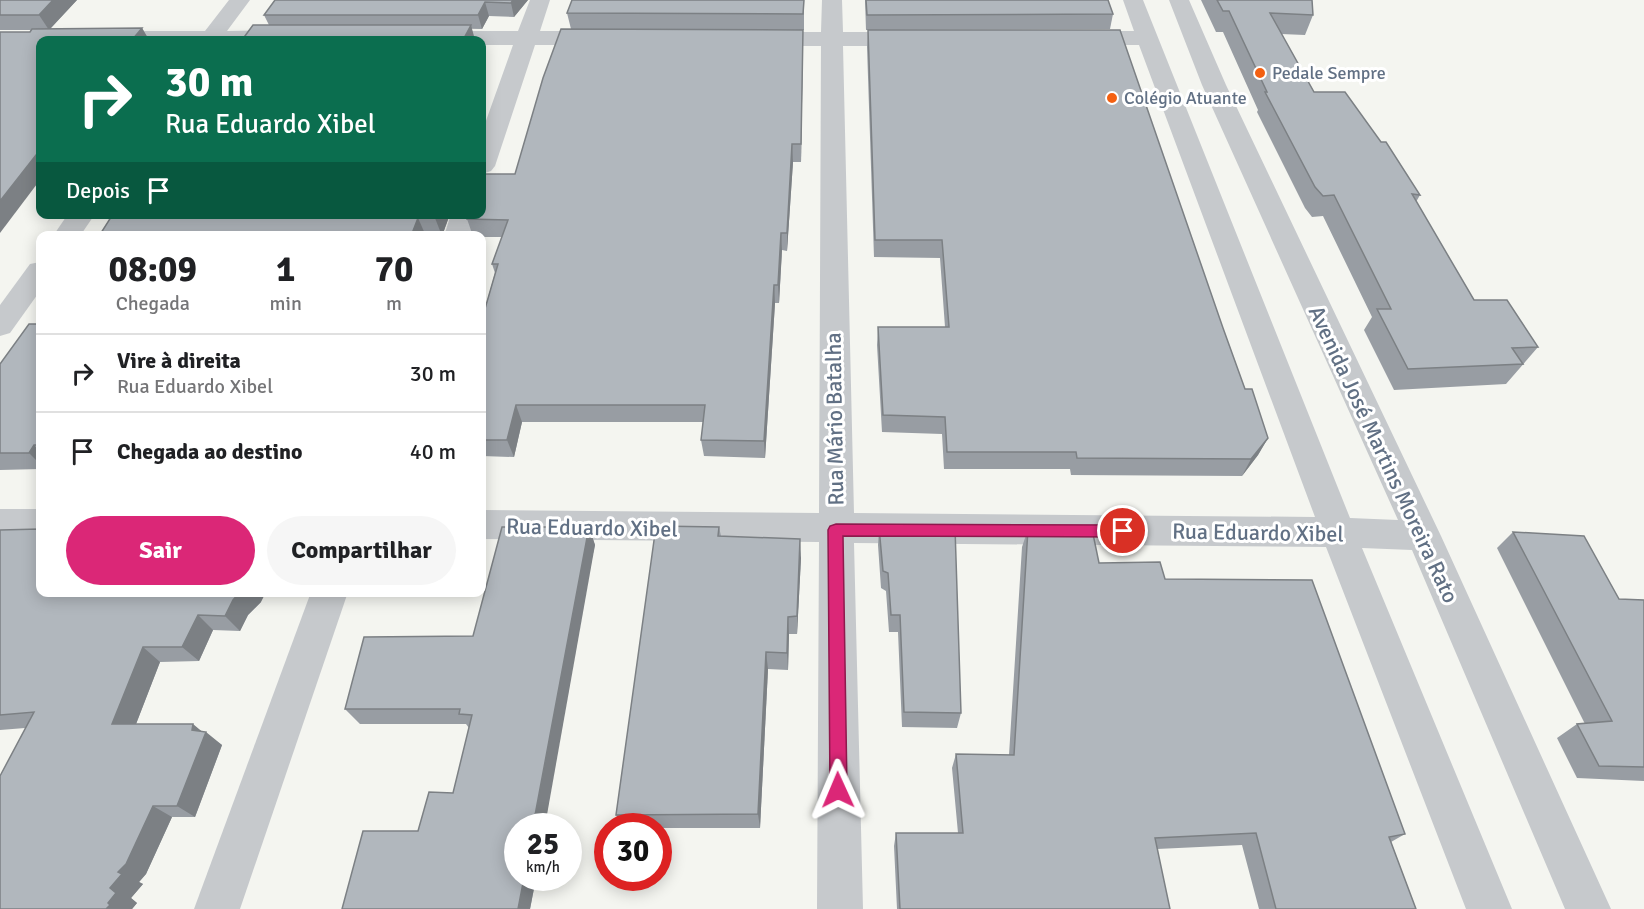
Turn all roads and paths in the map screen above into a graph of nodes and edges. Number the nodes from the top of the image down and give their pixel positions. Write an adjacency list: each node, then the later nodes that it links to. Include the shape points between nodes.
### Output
1 (240, 0): 6 (street)
2 (540, 0): 8 (street)
3 (832, 0): 14 (street, Rua Mário Batalha)
4 (1133, 0): 11 (street)
5 (1179, 0): 23 (street, Avenida José Martins Moreira Rato, via 1214,85)
6 (212, 36)
7 (486, 38): 8 (street)
8 (527, 38): 9 (street); 15 (street)
9 (621, 38)
10 (1054, 38): 11 (street)
11 (1148, 38): 22 (street)
12 (738, 39): 14 (street)
13 (937, 39): 14 (street)
14 (831, 40): 21 (street, Rua Mário Batalha)
15 (486, 155)
16 (36, 276): 17 (street)
17 (0, 326)
18 (0, 523): 19 (street)
19 (36, 523)
20 (486, 525): 21 (street, Rua Eduardo Xibel)
21 (836, 530): 22 (street, Rua Eduardo Xibel); 26 (street, Rua Mário Batalha)
22 (1338, 532): 23 (street, Rua Eduardo Xibel); 27 (street)
23 (1423, 536): 28 (street, Avenida José Martins Moreira Rato)
24 (328, 597): 25 (street)
25 (218, 909)
26 (840, 909)
27 (1489, 909)
28 (1587, 909)

